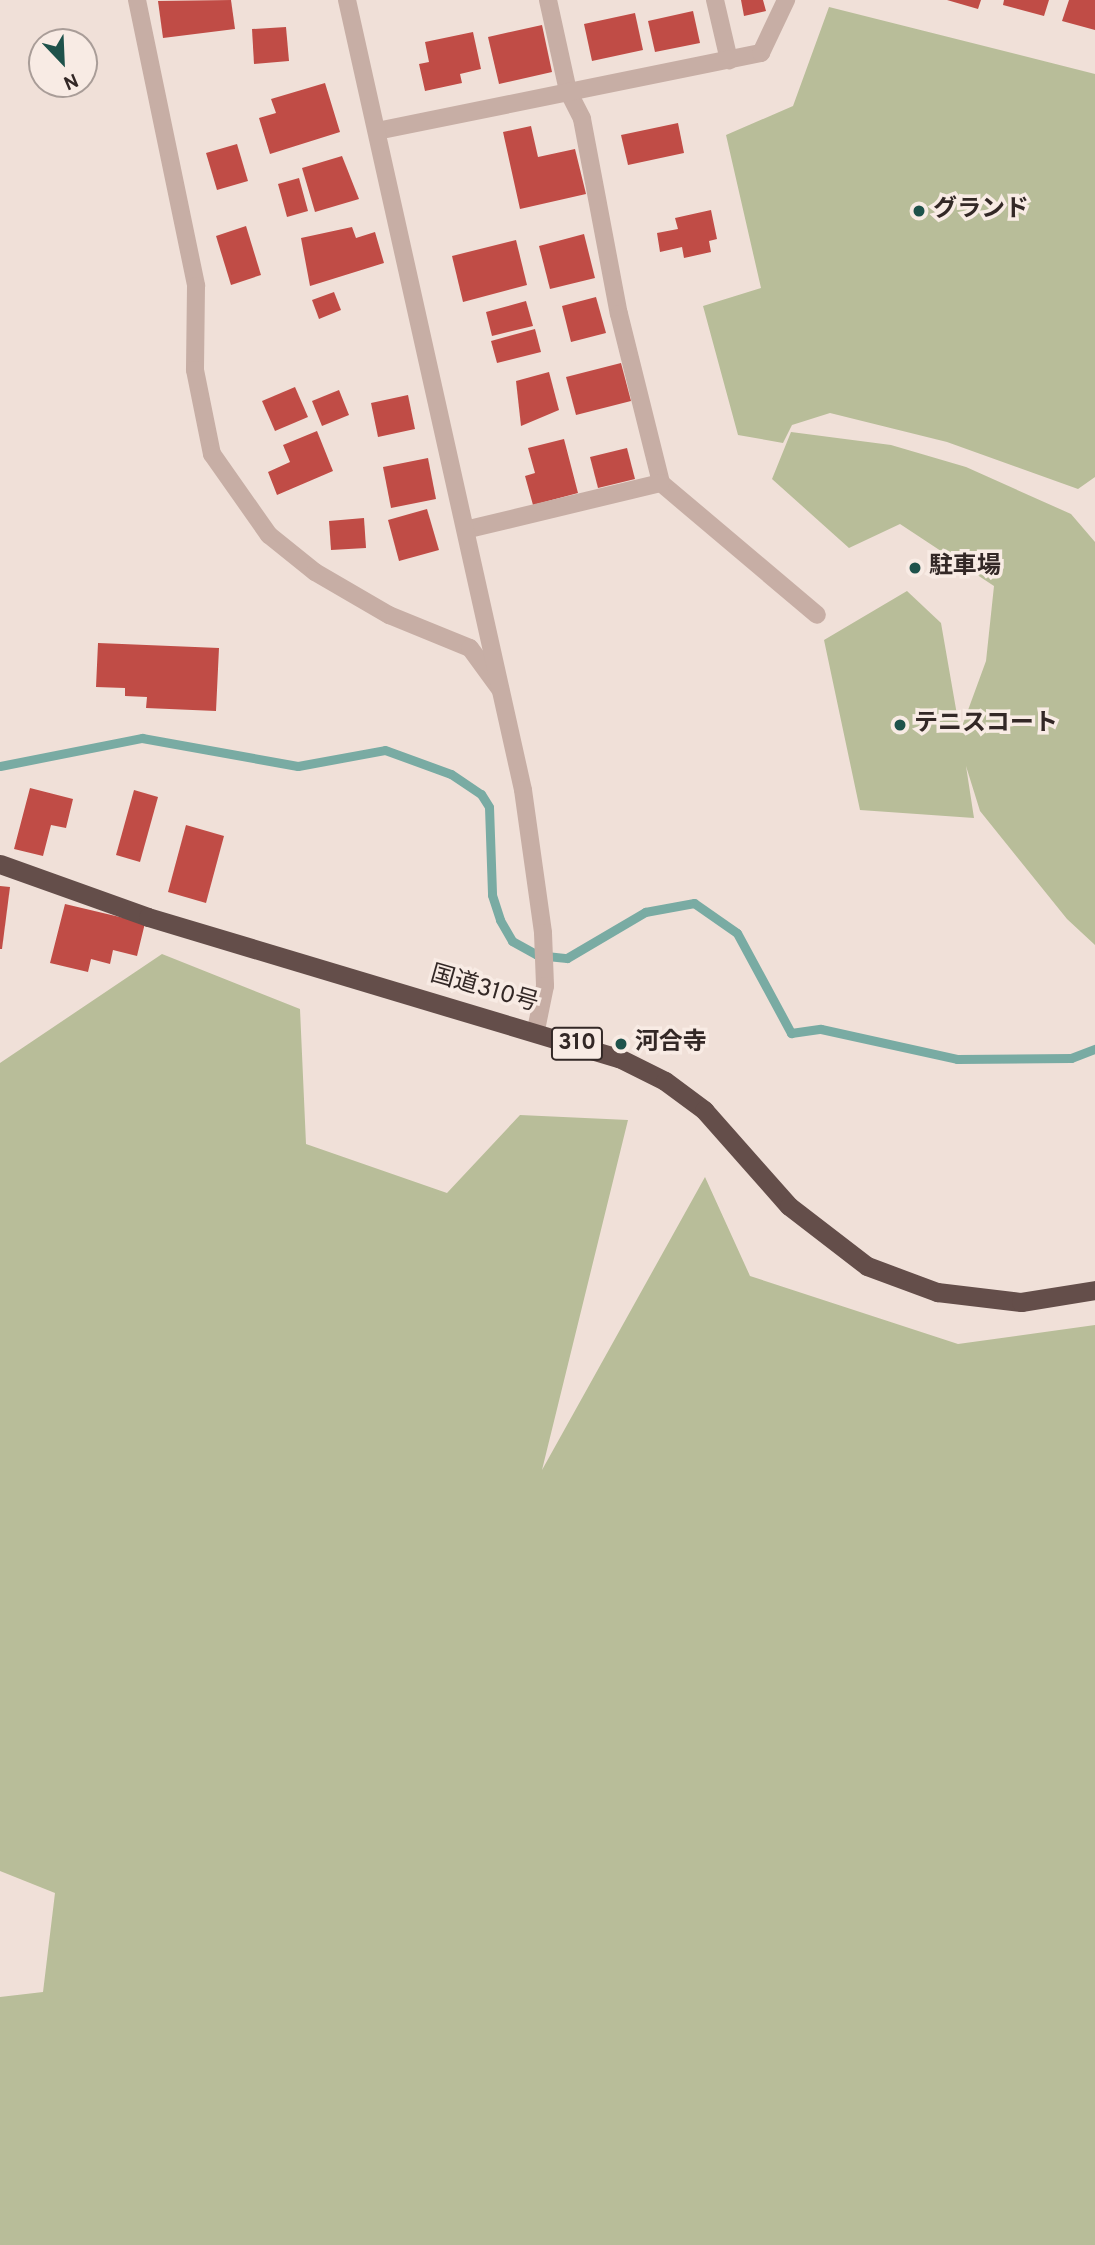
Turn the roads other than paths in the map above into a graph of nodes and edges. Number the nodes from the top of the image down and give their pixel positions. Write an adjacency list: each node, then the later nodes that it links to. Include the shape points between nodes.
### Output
1 (137, 0): 12 (street, via 196,286 195,370 212,454 240,499 278,542 315,572 389,615 470,648)
2 (348, 0): 8 (street)
3 (548, 0): 7 (street)
4 (715, 0): 6 (street)
5 (786, 0): 6 (street, via 761,53)
6 (729, 60): 7 (street)
7 (568, 91): 8 (street); 9 (street, via 582,119 619,314)
8 (377, 131): 10 (street)
9 (661, 483): 10 (street); 11 (street)
10 (469, 529): 12 (street)
11 (817, 615)
12 (500, 690): 14 (street, via 523,790 543,933 545,986)
13 (0, 864): 14 (highway, 国道310号 / 310, via 148,917)
14 (536, 1030): 15 (highway, 国道310号 / 310, via 619,1058 665,1081 704,1110 789,1206 867,1266 937,1292 1021,1302)
15 (1095, 1290)

